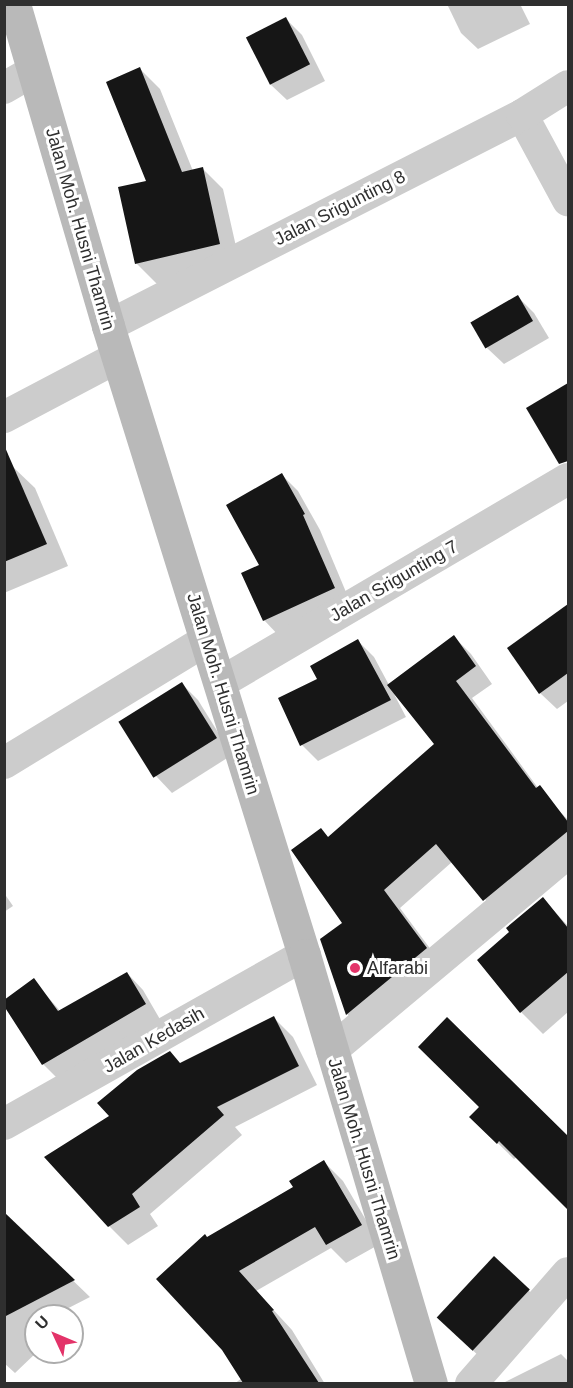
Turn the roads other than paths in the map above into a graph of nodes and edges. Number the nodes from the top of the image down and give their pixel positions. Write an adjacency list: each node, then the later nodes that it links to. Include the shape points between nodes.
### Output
1 (14, 4): 2 (street, Jalan Moh. Husni Thamrin)
2 (34, 71): 4 (street); 7 (street, Jalan Moh. Husni Thamrin)
3 (568, 86): 5 (street, Jalan Srigunting 8)
4 (4, 88)
5 (522, 115): 6 (street); 7 (street, Jalan Srigunting 8)
6 (568, 200)
7 (108, 326): 8 (street, Jalan Moh. Husni Thamrin)
8 (118, 357): 9 (street); 11 (street, Jalan Moh. Husni Thamrin)
9 (4, 417)
10 (568, 479): 12 (street, Jalan Srigunting 7)
11 (206, 640): 12 (street, Jalan Moh. Husni Thamrin); 13 (street)
12 (220, 683): 15 (street, Jalan Moh. Husni Thamrin)
13 (4, 763)
14 (568, 854): 16 (street)
15 (304, 955): 16 (street, Jalan Moh. Husni Thamrin); 17 (street, Jalan Kedasih)
16 (332, 1050): 19 (street, Jalan Moh. Husni Thamrin)
17 (4, 1124)
18 (568, 1273): 20 (street)
19 (431, 1383)
20 (471, 1383)

